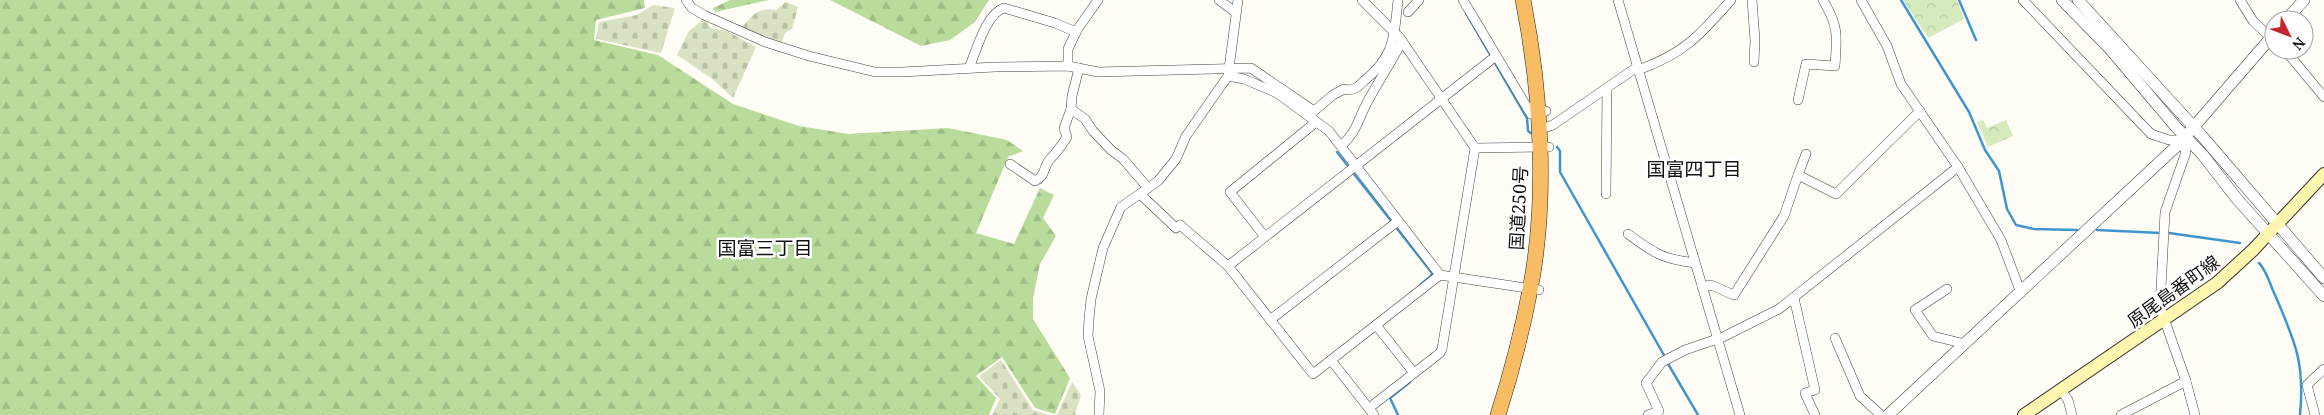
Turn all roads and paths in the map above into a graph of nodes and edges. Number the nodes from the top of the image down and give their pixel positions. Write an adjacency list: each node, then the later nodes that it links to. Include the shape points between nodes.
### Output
1 (686, 0): 32 (street, via 692,8 766,42 845,65 889,73)
2 (1098, 0): 25 (street)
3 (1219, 0): 22 (street)
4 (1238, 0): 22 (street)
5 (1362, 0): 26 (street)
6 (1398, 0): 26 (street)
7 (1419, 0): 23 (street)
8 (1464, 0): 28 (street)
9 (1523, 0): 42 (highway, 国道250号)
10 (1531, 0): 42 (highway, 国道250号, via 1538,36)
11 (1618, 0): 34 (street)
12 (1731, 0): 34 (street, via 1684,49 1670,58)
13 (1752, 0): 30 (street)
14 (1823, 0): 39 (street, via 1838,34 1834,66 1806,64)
15 (1861, 0): 41 (street, via 1887,46 1901,84)
16 (2022, 0): 46 (street, via 2151,134 2169,140)
17 (2062, 0): 46 (street, via 2110,49)
18 (2078, 0): 45 (street)
19 (2304, 0): 21 (street)
20 (2240, 1): 24 (street)
21 (2295, 10)
22 (1235, 12): 35 (street)
23 (1408, 12)
24 (2264, 30)
25 (1076, 32): 31 (street, via 1068,49); 32 (street, via 1004,8 998,10 990,19)
26 (1398, 36): 35 (street, via 1377,70 1354,89 1344,89 1333,95 1314,111 1251,68); 38 (street); 47 (street, via 1388,70 1366,105 1352,136)
27 (2264, 48): 45 (street)
28 (1494, 58): 38 (street); 42 (street, via 1531,114)
29 (2293, 60): 37 (street)
30 (1754, 62)
31 (1068, 66): 32 (street); 33 (street)
32 (969, 68)
33 (1079, 68): 35 (street, via 1098,72); 40 (street)
34 (1638, 68): 36 (street); 64 (street)
35 (1229, 72): 43 (street, via 1277,93); 56 (street, via 1186,136 1176,158 1158,181)
36 (1606, 88): 44 (street); 58 (street)
37 (2324, 97)
38 (1440, 98): 49 (street); 52 (street)
39 (1798, 100)
40 (1071, 109): 51 (street, via 1064,128 1067,137 1048,160 1040,178 1035,181); 56 (street, via 1124,159)
41 (1920, 111): 53 (street); 55 (street, via 1836,194)
42 (1542, 112): 44 (highway, 国道250号); 48 (highway, 国道250号)
43 (1316, 122): 47 (street, via 1329,131); 63 (street, via 1230,192)
44 (1547, 127): 48 (highway, 国道250号)
45 (2194, 128): 46 (street); 60 (street)
46 (2184, 139): 61 (street); 72 (street); 76 (street, via 2186,152 2165,212 2160,307)
47 (1341, 146): 52 (street)
48 (1545, 147): 49 (street); 70 (highway, 国道250号, via 1545,233)
49 (1475, 148): 67 (street)
50 (1806, 154): 55 (street)
51 (1010, 164)
52 (1355, 166): 59 (street); 63 (street)
53 (1958, 167): 72 (street, via 2001,240); 74 (street)
54 (2324, 174): 60 (main road, 原尾島番町線)
55 (1798, 175): 69 (street, via 1784,216 1734,295 1711,285)
56 (1148, 188): 57 (street)
57 (1140, 194): 65 (street, via 1176,228 1180,225); 87 (street, via 1121,207 1112,225 1091,299 1088,336 1098,373)
58 (1606, 194)
59 (1395, 223): 66 (street); 75 (street)
60 (2277, 224): 61 (main road, 原尾島番町線); 68 (street)
61 (2268, 233): 73 (street); 76 (main road, 原尾島番町線, via 2217,283)
62 (1628, 234): 64 (street, via 1657,255)
63 (1266, 237): 65 (street)
64 (1695, 263): 69 (street)
65 (1228, 266): 75 (street)
66 (1440, 275): 67 (street); 77 (street)
67 (1453, 277): 70 (street); 83 (street, via 1442,349)
68 (2324, 278)
69 (1702, 286): 78 (street)
70 (1534, 289): 88 (highway, 国道250号); 89 (highway, 国道250号, via 1521,370)
71 (1947, 289): 80 (street, via 1915,310 1933,336)
72 (2021, 293): 80 (street)
73 (2324, 296)
74 (1794, 298): 78 (street); 92 (street, via 1815,390 1806,393)
75 (1270, 320): 81 (street, via 1313,374)
76 (2164, 321): 84 (street); 85 (main road, 原尾島番町線)
77 (1376, 325): 81 (street); 83 (street)
78 (1717, 338): 90 (street, via 1667,360 1646,383 1658,411); 91 (street)
79 (1835, 338): 93 (street, via 1860,396)
80 (1965, 344): 94 (street)
81 (1331, 360): 86 (street)
82 (2324, 369): 99 (street, via 2307,385)
83 (1414, 373): 86 (street)
84 (2186, 381): 97 (street); 98 (street)
85 (2061, 390): 95 (main road, 原尾島番町線); 96 (street)
86 (1372, 412)
87 (1099, 415)
88 (1498, 415)
89 (1508, 415)
90 (1648, 415)
91 (1740, 415)
92 (1815, 415)
93 (1881, 415)
94 (1888, 415)
95 (2024, 415)
96 (2072, 415)
97 (2121, 415)
98 (2195, 415)
99 (2315, 415)

